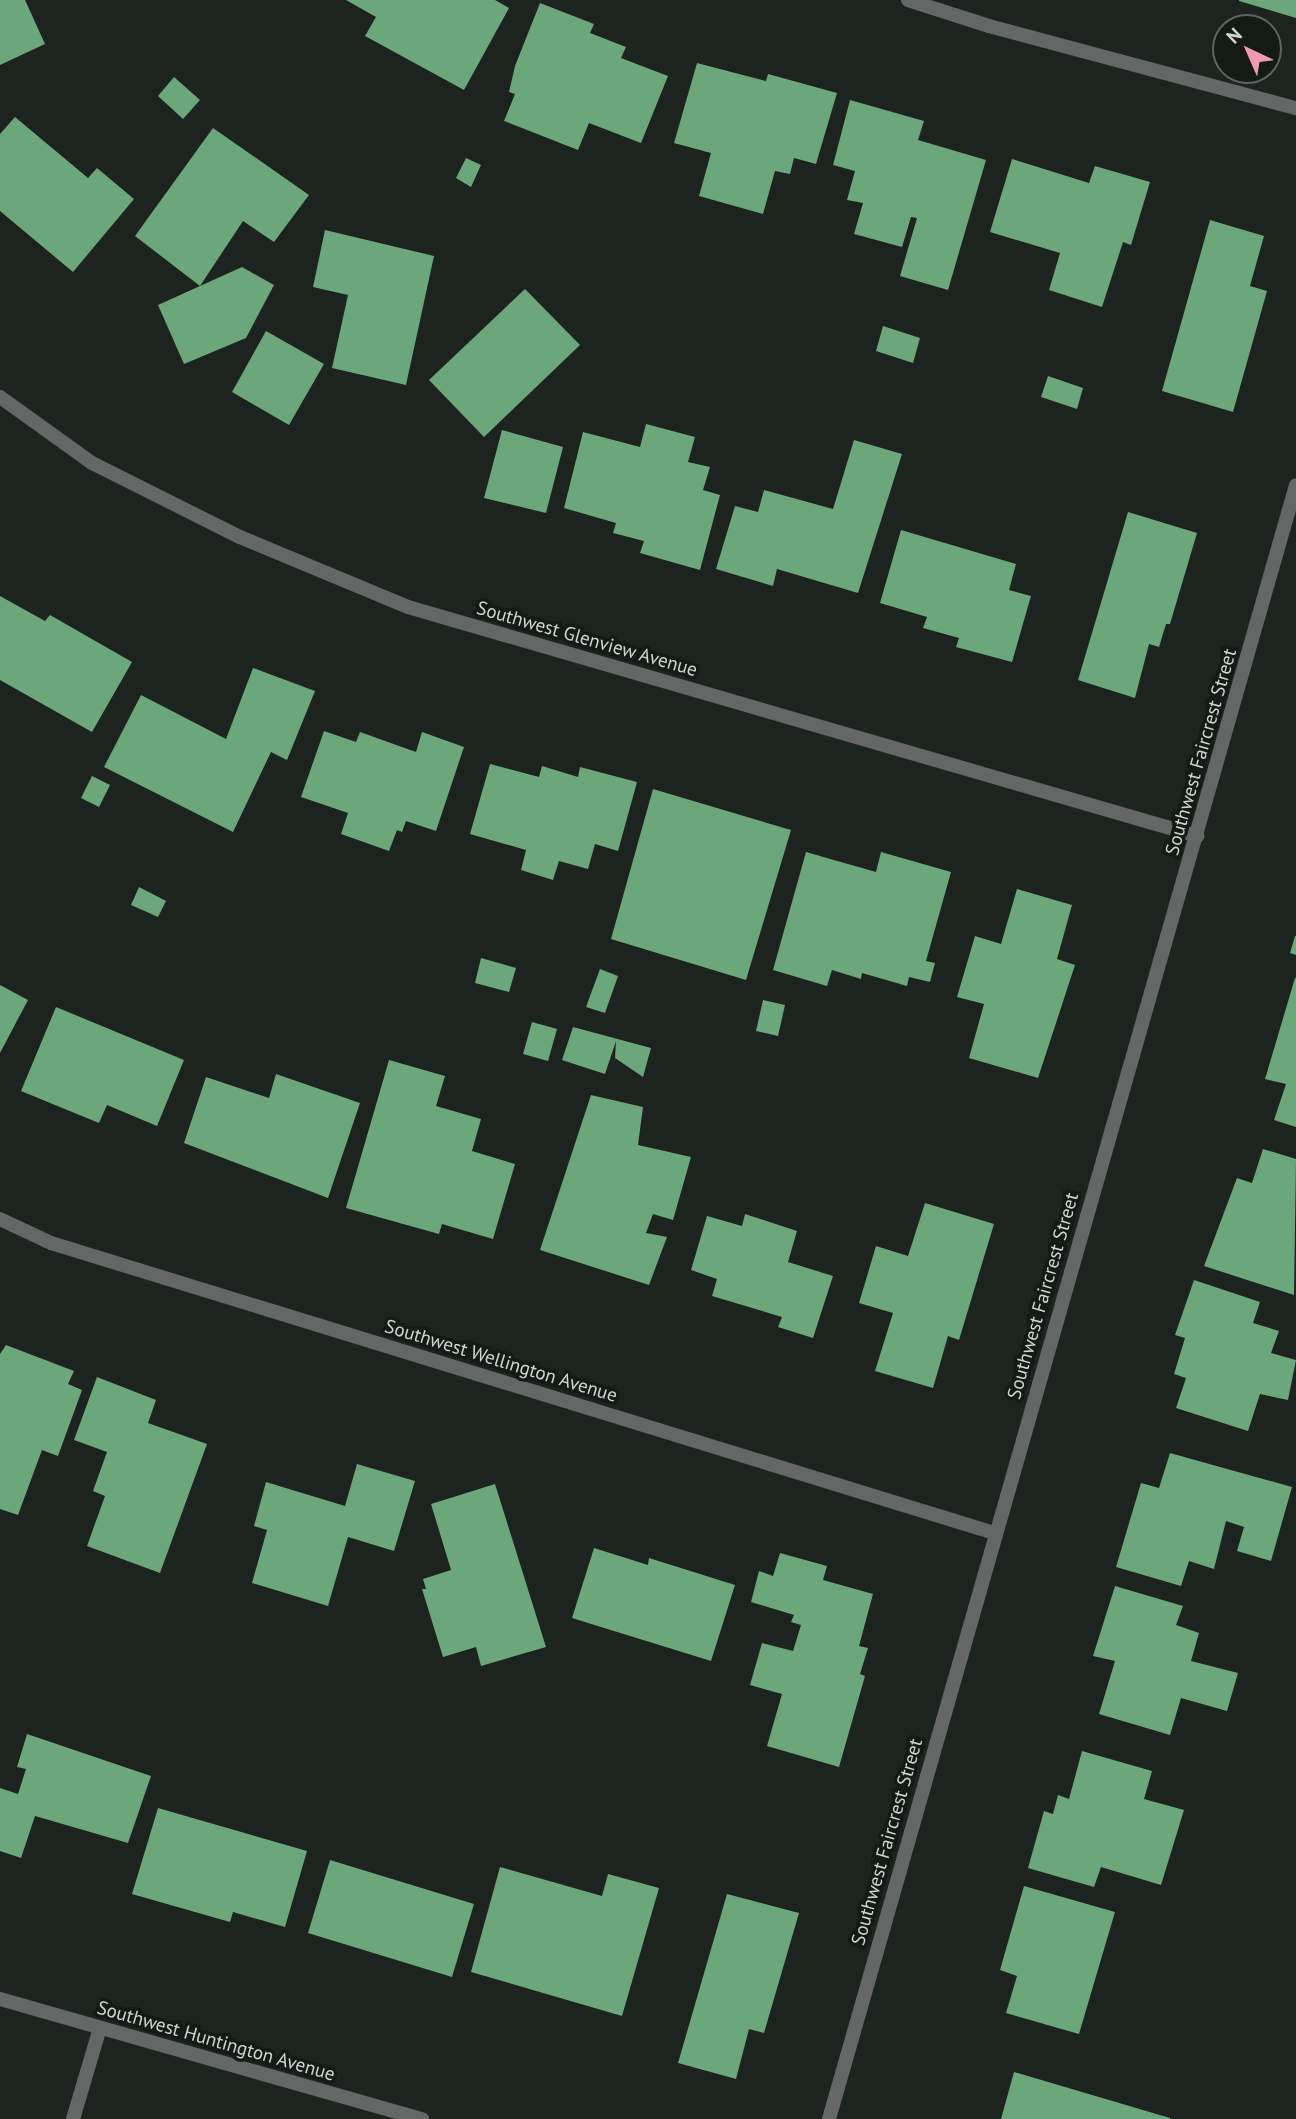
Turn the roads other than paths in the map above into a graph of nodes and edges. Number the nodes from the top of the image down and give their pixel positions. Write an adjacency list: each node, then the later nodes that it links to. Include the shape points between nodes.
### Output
1 (908, 0): 2 (street)
2 (1296, 108)
3 (0, 397): 5 (street, Southwest Glenview Avenue, via 92,463 240,537 408,607)
4 (1296, 485): 5 (street, Southwest Faircrest Street)
5 (1197, 836): 7 (street, Southwest Faircrest Street)
6 (0, 1219): 7 (street, Southwest Wellington Avenue, via 51,1243)
7 (994, 1533): 12 (street, Southwest Faircrest Street)
8 (0, 1999): 9 (street, Southwest Huntington Avenue)
9 (100, 2028): 10 (street); 11 (street, Southwest Huntington Avenue)
10 (73, 2119)
11 (422, 2119)
12 (830, 2119)

